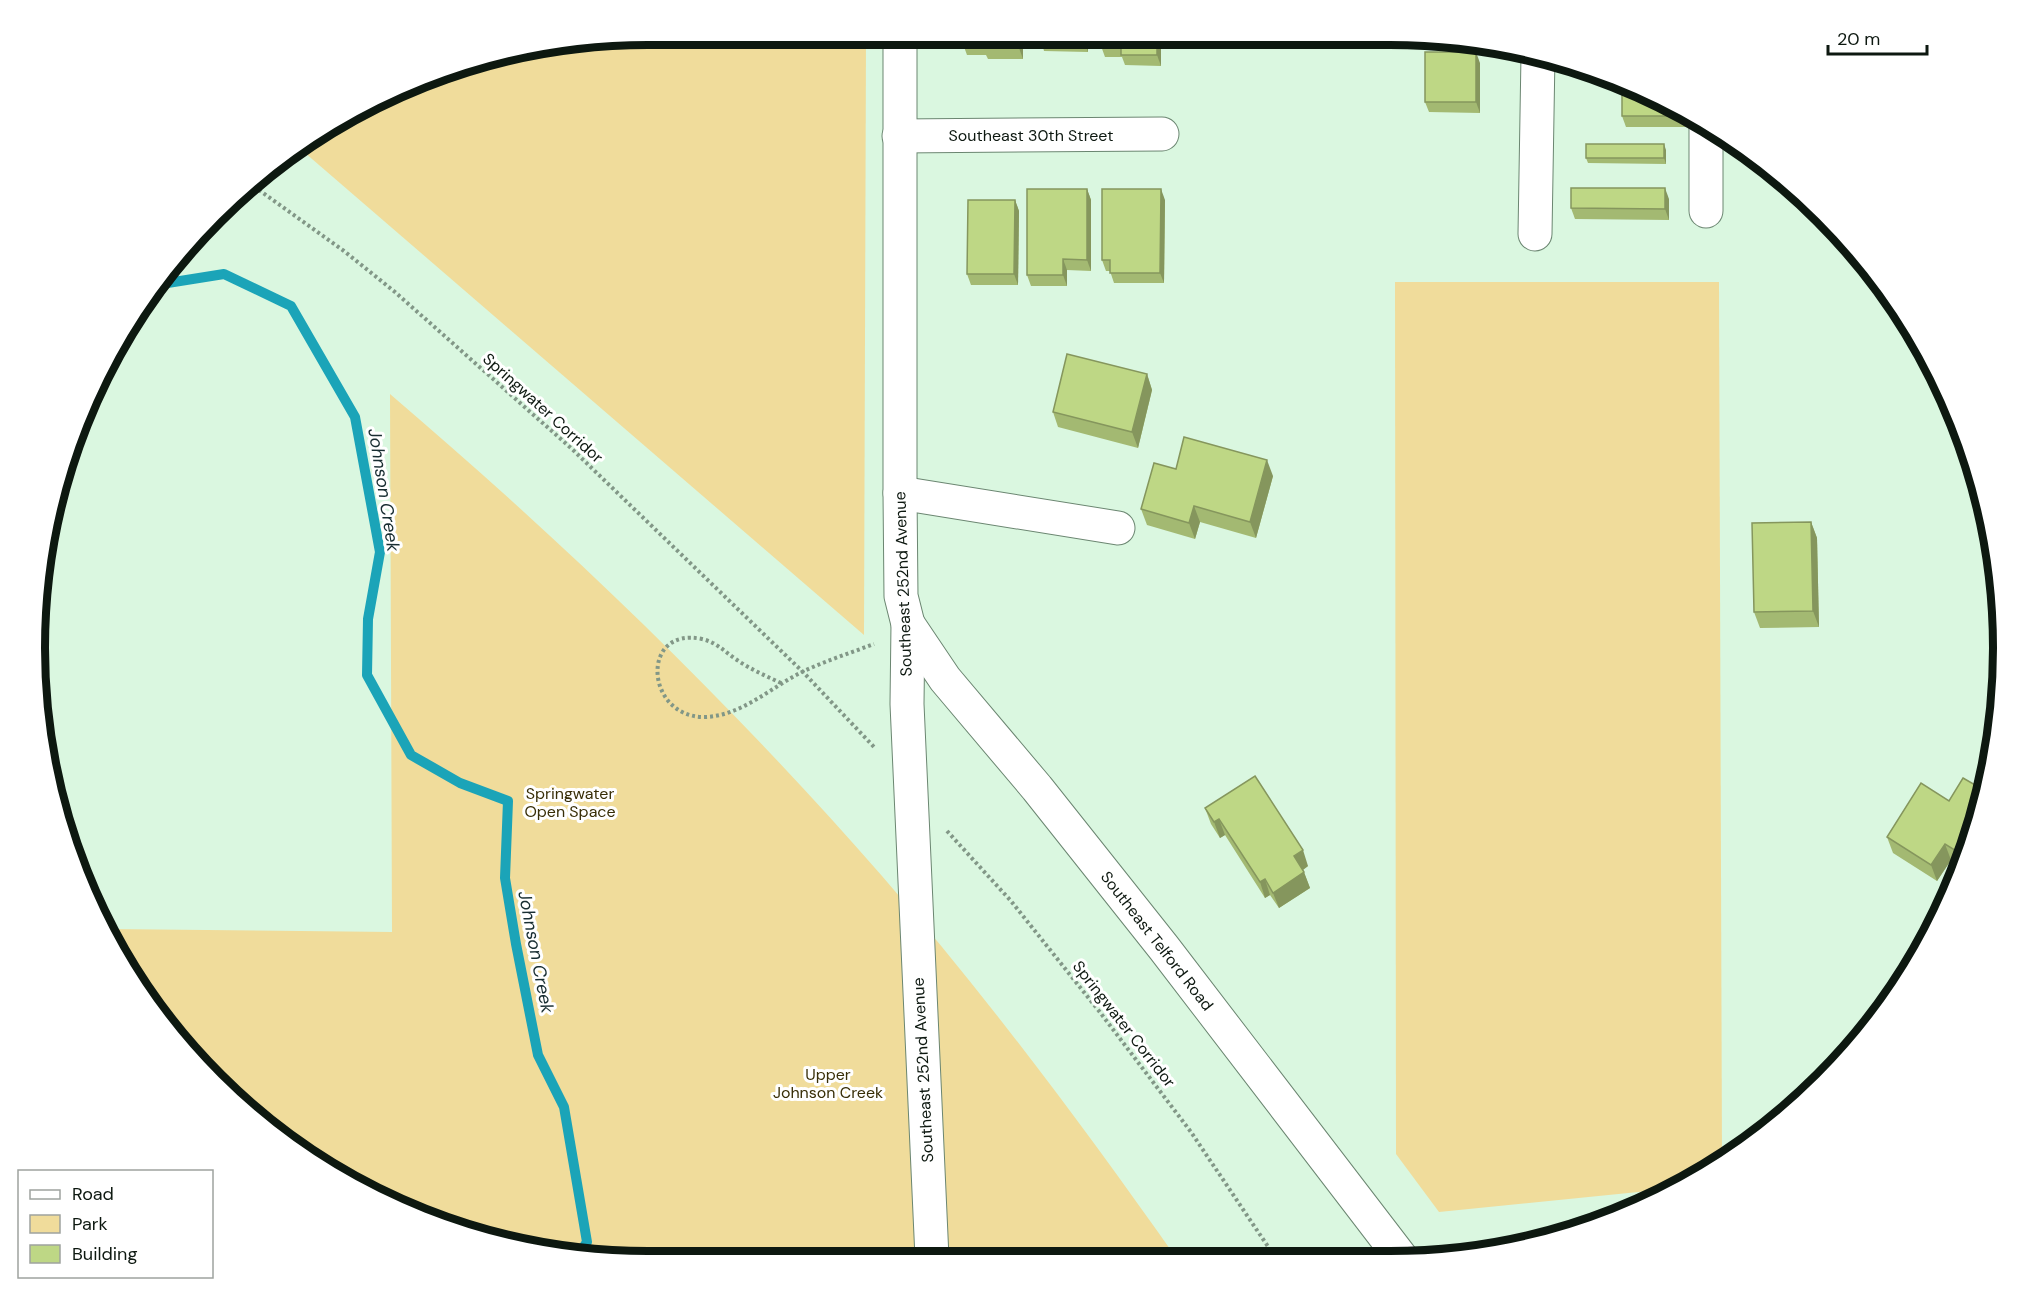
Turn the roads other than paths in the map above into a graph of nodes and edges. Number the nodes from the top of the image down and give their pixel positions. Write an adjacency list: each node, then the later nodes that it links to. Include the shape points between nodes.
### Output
1 (900, 47): 4 (street, Southeast 252nd Avenue)
2 (1538, 64): 7 (street)
3 (1162, 134): 4 (street, Southeast 30th Street)
4 (899, 135): 8 (street, Southeast 252nd Avenue)
5 (1706, 135): 6 (street)
6 (1706, 211)
7 (1536, 234)
8 (900, 493): 9 (street); 10 (street, Southeast 252nd Avenue, via 902,596)
9 (1118, 528)
10 (908, 624): 11 (street, Southeast 252nd Avenue, via 907,704); 12 (street, Southeast Telford Road, via 945,679 1164,948)
11 (932, 1251)
12 (1396, 1251)

